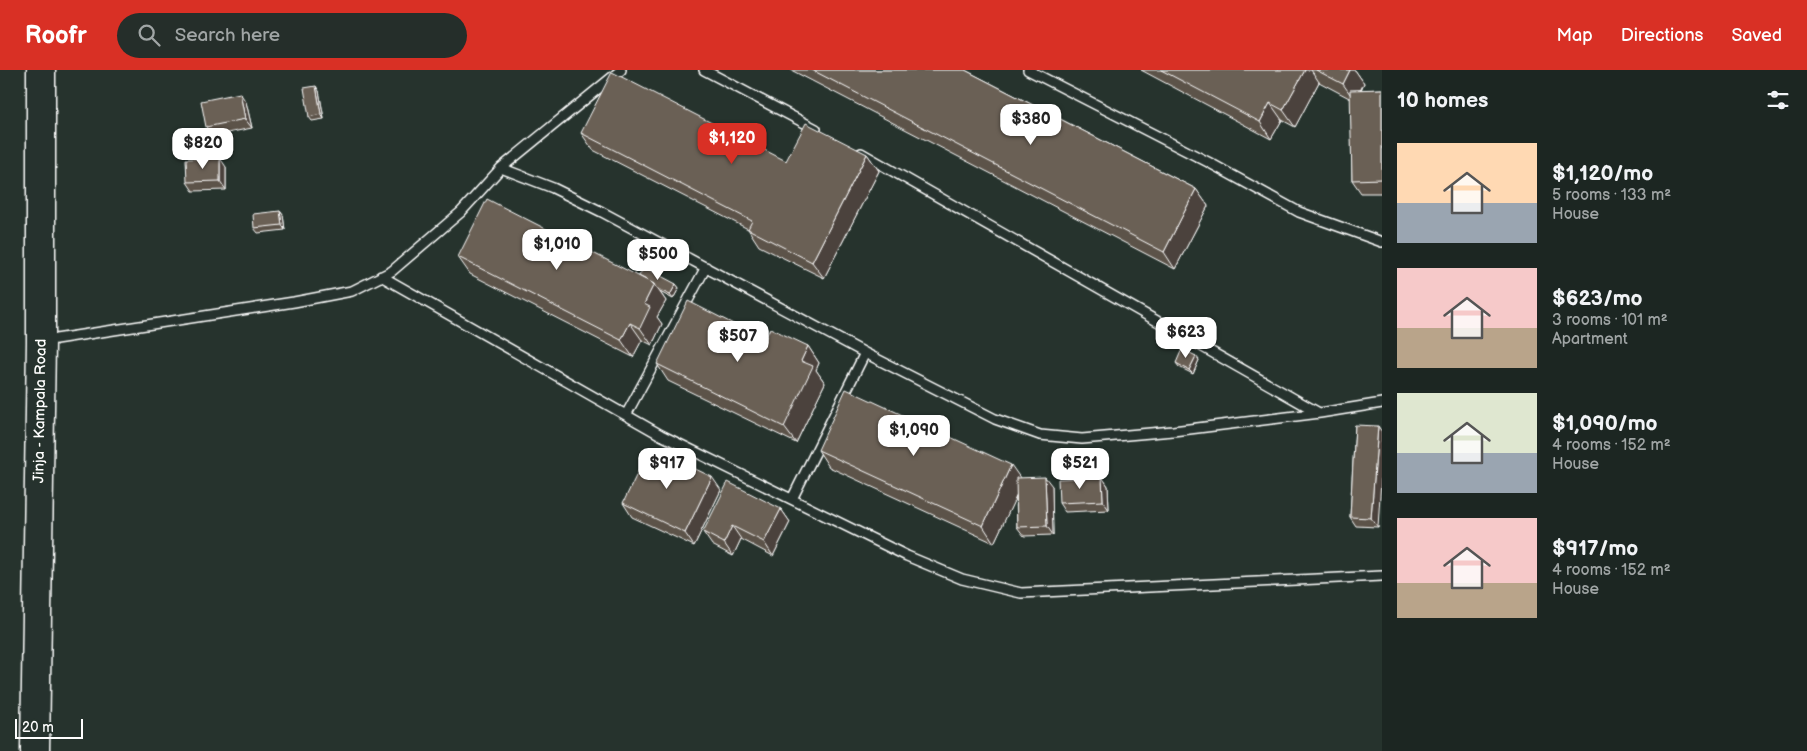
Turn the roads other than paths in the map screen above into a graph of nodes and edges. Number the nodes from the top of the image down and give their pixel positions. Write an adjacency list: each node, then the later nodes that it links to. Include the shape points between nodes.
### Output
1 (41, 70): 11 (highway, Jinja - Kampala Road)
2 (621, 70): 7 (lane)
3 (704, 70): 5 (lane)
4 (1028, 70): 8 (lane, via 1299,212)
5 (826, 135)
6 (853, 148): 14 (lane)
7 (500, 168): 9 (lane, via 562,192); 10 (lane, via 461,212 392,271)
8 (1382, 242)
9 (706, 267): 12 (lane); 15 (lane)
10 (381, 276): 11 (lane, via 352,290 294,302); 15 (lane)
11 (41, 342): 18 (highway, Jinja - Kampala Road)
12 (865, 353): 14 (lane, via 996,420 1040,435 1082,439); 16 (lane)
13 (1382, 403): 14 (lane)
14 (1320, 413)
15 (626, 415): 16 (lane)
16 (792, 499): 17 (lane, via 962,580 1021,593)
17 (1382, 576)
18 (35, 751)

